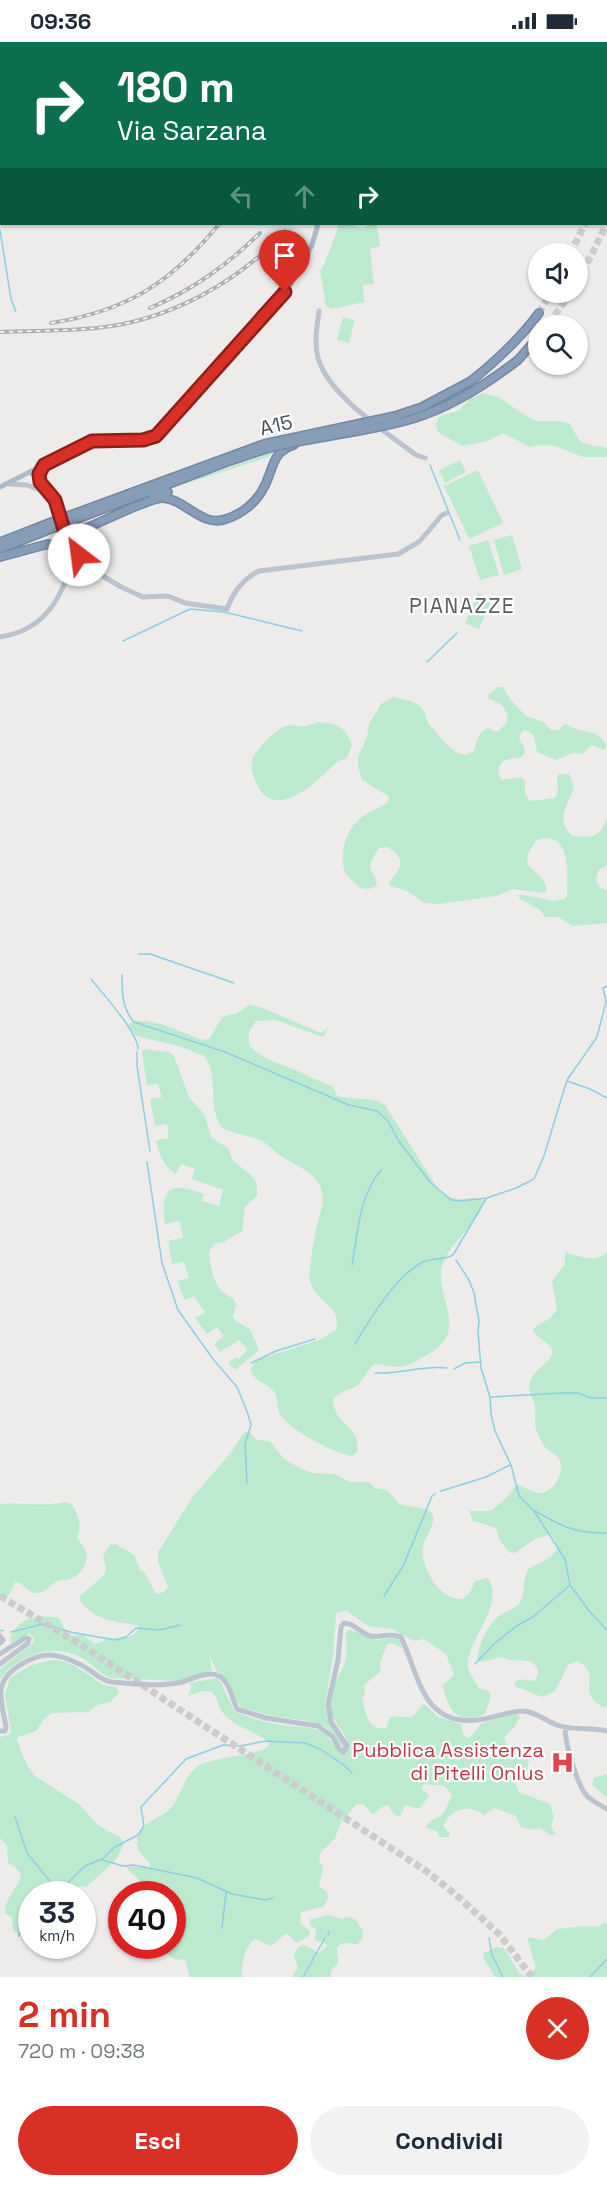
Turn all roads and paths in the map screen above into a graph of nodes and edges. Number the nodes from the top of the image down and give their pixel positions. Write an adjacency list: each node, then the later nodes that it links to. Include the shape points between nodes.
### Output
1 (318, 225): 8 (main road, via 294,279 156,436 92,441)
2 (319, 312): 7 (street, via 317,356 326,374 360,412)
3 (538, 313): 6 (highway, A15 / A15, bridge, via 507,351 471,381 422,407 395,417)
4 (528, 348): 5 (highway, A15 / A15, bridge, via 477,389 431,412 390,425)
5 (324, 437): 6 (highway, A15 / A15, bridge); 20 (highway, via 288,447 278,454 255,502 227,519 215,521 173,500 158,498 78,533)
6 (265, 447): 14 (highway, A15); 16 (highway, A15)
7 (425, 458)
8 (44, 465): 9 (main road); 11 (street)
9 (30, 472): 10 (main road); 11 (street, via 30,480)
10 (9, 483): 11 (street); 12 (main road)
11 (38, 485): 20 (street, via 58,506)
12 (0, 487)
13 (168, 492): 14 (highway)
14 (110, 506): 16 (highway, A15)
15 (447, 513): 23 (street, via 419,542 398,554 259,571 238,587 227,609 185,603 168,596 143,597)
16 (68, 519): 17 (highway, A15, bridge)
17 (57, 523): 18 (highway, A15); 19 (highway, A15)
18 (0, 542)
19 (0, 549)
20 (71, 551): 21 (highway, via 48,544); 22 (street); 23 (street); 24 (street)
21 (0, 557)
22 (74, 560): 23 (street); 24 (street)
23 (91, 567): 24 (street, via 80,570)
24 (65, 584): 25 (street, via 44,617 23,630)
25 (0, 637)
26 (0, 1636): 27 (street)
27 (0, 1643)
28 (0, 1654): 29 (street, via 28,1639)
29 (0, 1664)
30 (565, 1728): 31 (street, via 526,1711 468,1721 442,1714 427,1699 401,1637 369,1636 344,1623 328,1704 331,1722 347,1746 344,1752 318,1726 237,1709 225,1681 216,1675 175,1683 111,1682 79,1663 51,1655 26,1662 5,1680 1,1693 6,1727); 32 (street); 33 (street, via 586,1795)
31 (0, 1731)
32 (607, 1731)
33 (607, 1809)

